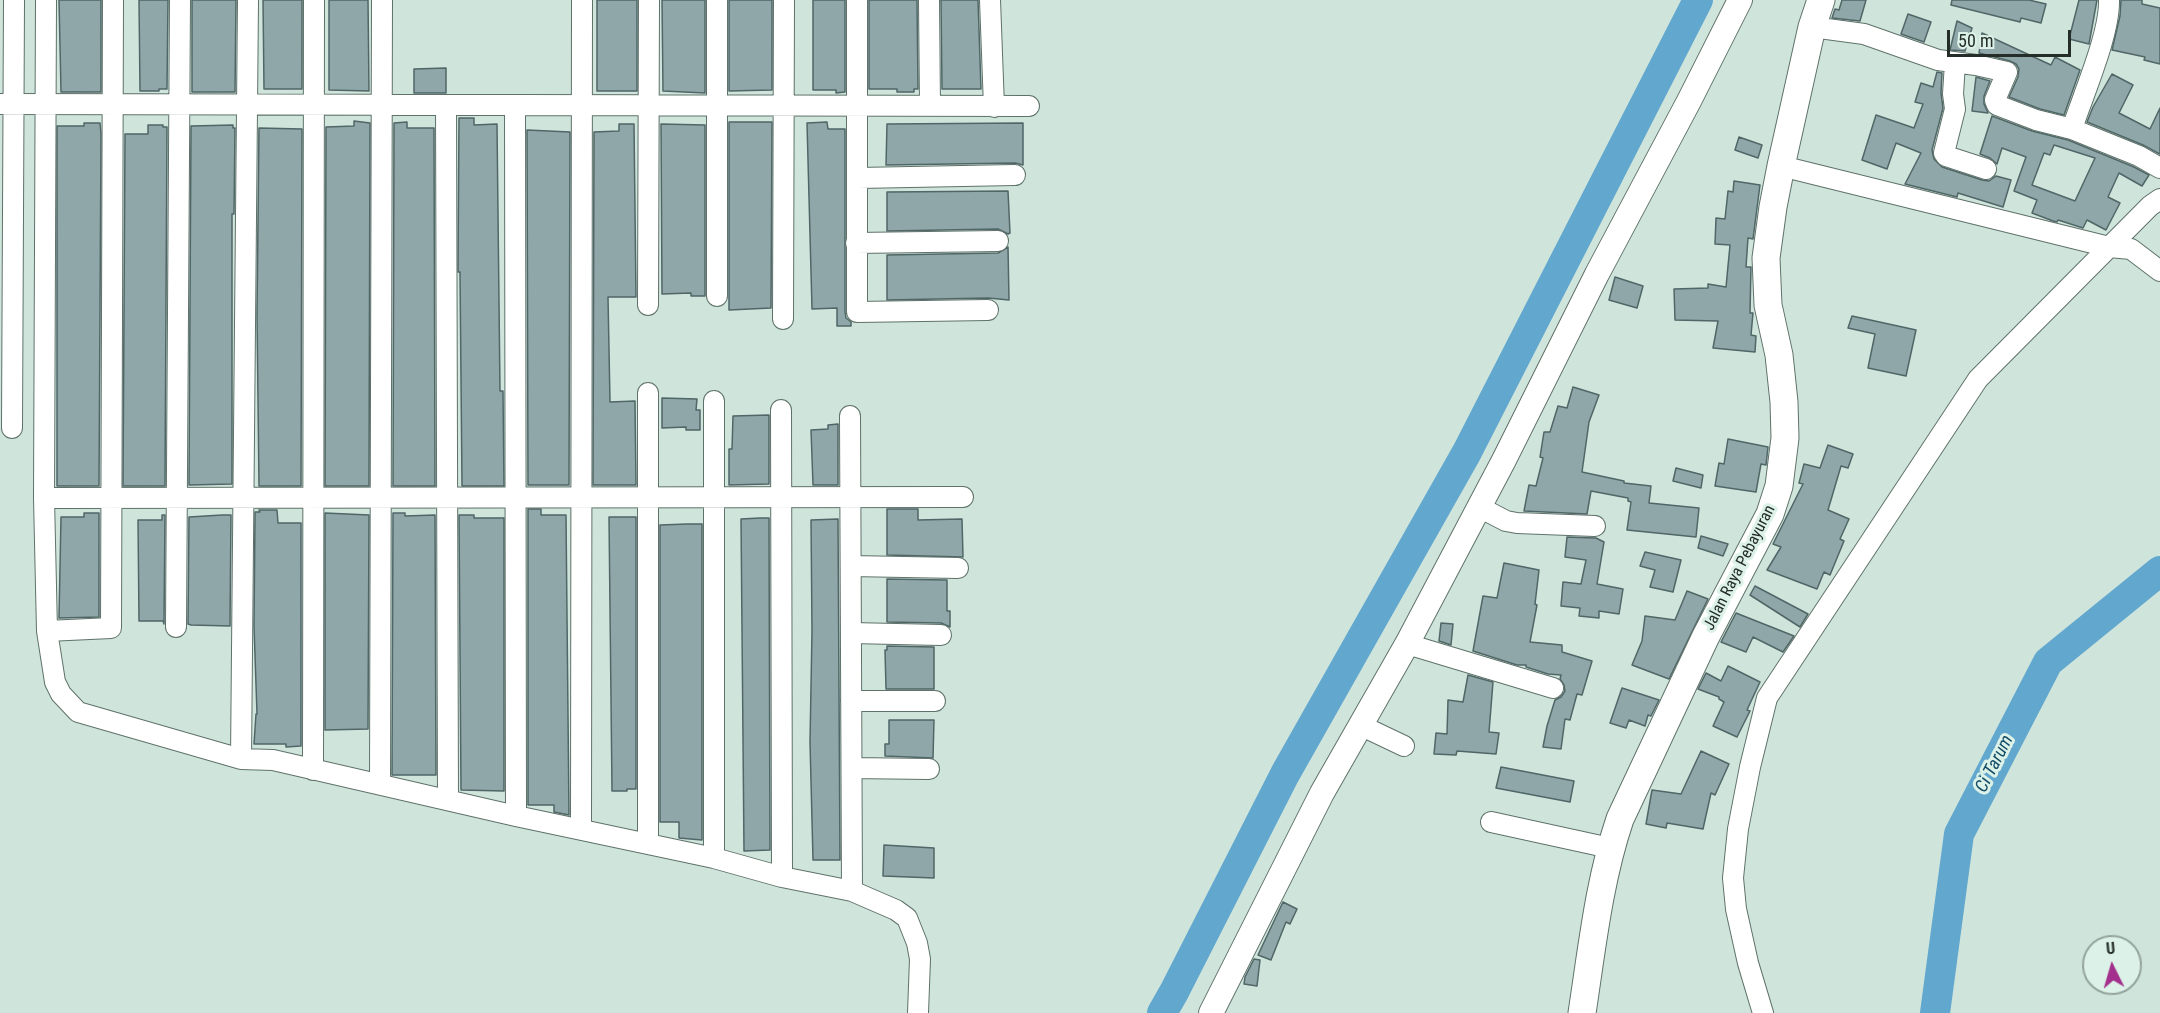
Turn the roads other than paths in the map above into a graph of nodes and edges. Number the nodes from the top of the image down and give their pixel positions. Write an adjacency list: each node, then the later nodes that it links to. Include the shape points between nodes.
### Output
1 (14, 0): 20 (street)
2 (46, 0): 21 (street)
3 (113, 0): 22 (street)
4 (180, 0): 23 (street)
5 (248, 0): 24 (street)
6 (314, 0): 25 (street)
7 (382, 0): 26 (street)
8 (582, 0): 29 (street)
9 (649, 0): 30 (street)
10 (717, 0): 31 (street)
11 (784, 0): 32 (street)
12 (857, 0): 34 (street)
13 (929, 0): 33 (street)
14 (990, 0): 36 (street)
15 (1740, 0): 71 (street)
16 (1821, 0): 18 (main road, Jalan Raya Pebayuran)
17 (2109, 0): 37 (street, via 2104,33)
18 (1812, 27): 19 (street, via 1864,34); 38 (main road, Jalan Raya Pebayuran)
19 (1955, 63): 37 (street, via 2007,72 1996,104); 40 (street, via 1954,109 1944,153)
20 (7, 104): 21 (street); 56 (street)
21 (45, 104): 22 (street); 64 (street)
22 (113, 104): 23 (street); 65 (street)
23 (179, 104): 24 (street); 66 (street)
24 (247, 104): 25 (street); 67 (street)
25 (314, 104): 26 (street); 68 (street)
26 (382, 105): 27 (street); 69 (street)
27 (446, 105): 28 (street); 70 (street)
28 (514, 105): 29 (street); 57 (street)
29 (582, 105): 30 (street); 58 (street)
30 (649, 105): 31 (street); 49 (street)
31 (717, 105): 32 (street); 48 (street)
32 (784, 105): 34 (street); 51 (street)
33 (930, 105): 34 (street); 36 (street)
34 (858, 106): 42 (street)
35 (1029, 106): 36 (street)
36 (994, 107)
37 (2072, 129): 39 (street)
38 (1781, 166): 46 (street); 95 (main road, Jalan Raya Pebayuran, via 1767,258 1768,304 1784,402 1785,438 1779,486 1770,514 1706,636 1632,792)
39 (2160, 168)
40 (1986, 170)
41 (1015, 175): 42 (street)
42 (858, 178): 45 (street)
43 (2160, 199): 46 (street)
44 (998, 241): 45 (street)
45 (856, 243): 50 (street, via 857,312)
46 (2109, 247): 47 (street, via 2131,249); 102 (street, via 1978,379 1767,698 1738,829 1733,878 1736,909)
47 (2160, 271)
48 (717, 296)
49 (648, 305)
50 (988, 310)
51 (783, 319)
52 (648, 393): 59 (street)
53 (714, 401): 60 (street)
54 (781, 410): 61 (street)
55 (850, 416): 62 (street)
56 (12, 428)
57 (516, 497): 58 (street); 70 (street); 91 (street)
58 (582, 497): 59 (street); 93 (street)
59 (648, 497): 60 (street); 94 (street)
60 (714, 497): 61 (street); 96 (street)
61 (782, 497): 62 (street); 97 (street)
62 (850, 497): 63 (street); 73 (street)
63 (963, 497)
64 (44, 498): 65 (street); 76 (street)
65 (112, 498): 66 (street); 76 (street, via 111,628)
66 (177, 498): 67 (street); 75 (street)
67 (243, 498): 68 (street); 85 (street)
68 (313, 498): 69 (street); 88 (street)
69 (380, 498): 70 (street); 89 (street)
70 (447, 498): 90 (street)
71 (1479, 507): 72 (street, via 1517,523); 79 (street)
72 (1595, 526)
73 (851, 566): 74 (street); 77 (street)
74 (958, 567)
75 (176, 627)
76 (47, 631): 85 (street, via 55,682 78,712)
77 (851, 633): 78 (street); 81 (street)
78 (941, 635)
79 (1407, 644): 80 (street); 83 (street)
80 (1553, 688)
81 (851, 701): 82 (street); 86 (street)
82 (935, 701)
83 (1362, 726): 84 (street); 100 (street, via 1322,793)
84 (1404, 746)
85 (241, 759): 88 (street, via 273,760)
86 (852, 768): 87 (street); 98 (street)
87 (929, 769)
88 (313, 770): 89 (street)
89 (380, 784): 90 (street)
90 (448, 800): 91 (street)
91 (516, 816): 93 (street)
92 (1491, 822): 95 (street)
93 (581, 830): 94 (street)
94 (648, 844): 96 (street)
95 (1610, 848): 101 (main road, Jalan Raya Pebayuran)
96 (714, 858): 97 (street)
97 (783, 877): 98 (street)
98 (852, 891): 99 (street, via 907,918 920,959)
99 (918, 1013)
100 (1211, 1013)
101 (1582, 1013)
102 (1763, 1013)

